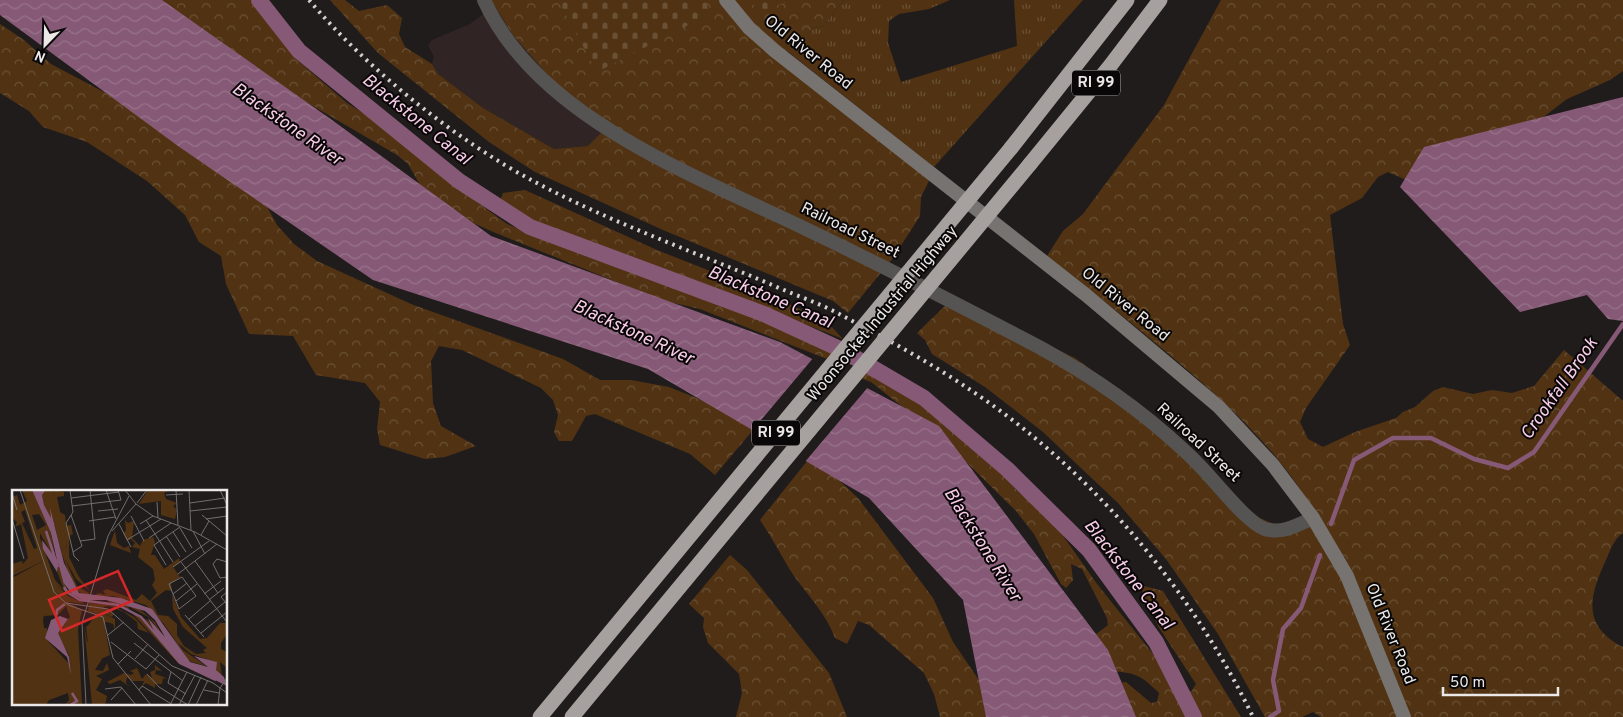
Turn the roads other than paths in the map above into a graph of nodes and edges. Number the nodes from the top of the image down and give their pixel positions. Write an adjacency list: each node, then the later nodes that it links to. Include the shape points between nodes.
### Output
1 (484, 0): 5 (street, Railroad Street, via 520,56 555,89 606,128 1052,353 1120,397 1158,427 1198,463 1248,517 1265,529 1282,531)
2 (726, 0): 5 (main road, Old River Road, via 749,28 775,51 1086,295 1219,407 1273,465)
3 (1127, 0): 6 (highway, Woonsocket Industrial Highway / RI 99, bridge, via 1011,148)
4 (1160, 0): 7 (highway, Woonsocket Industrial Highway / RI 99, bridge, via 1030,164)
5 (1313, 518): 8 (main road, Old River Road, via 1347,576)
6 (540, 717)
7 (572, 717)
8 (1404, 717)

